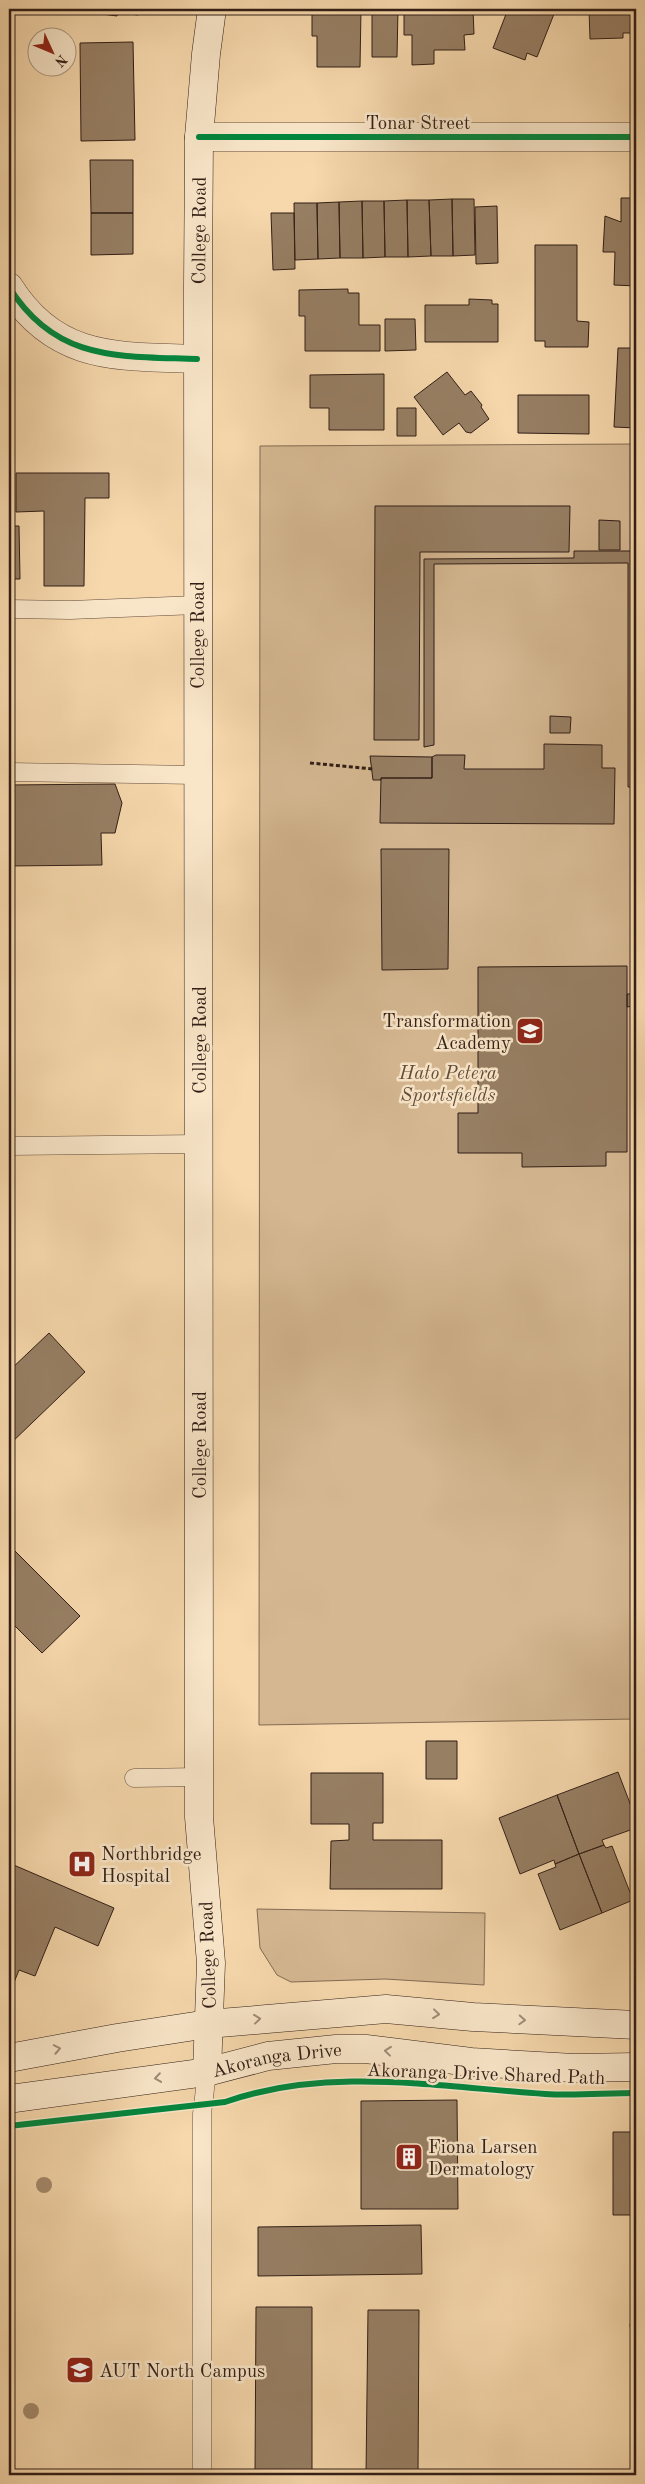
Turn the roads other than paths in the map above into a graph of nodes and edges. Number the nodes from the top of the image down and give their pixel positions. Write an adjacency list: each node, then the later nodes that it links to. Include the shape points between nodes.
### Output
1 (212, 9): 2 (main road, College Road)
2 (199, 137): 3 (main road, Tonar Street); 5 (main road, College Road)
3 (636, 137)
4 (9, 287): 5 (main road, via 43,327 66,343 96,353)
5 (197, 359): 6 (main road, College Road)
6 (197, 605): 7 (lane); 9 (main road, College Road)
7 (9, 610)
8 (9, 772): 9 (lane)
9 (197, 775): 10 (main road, College Road)
10 (200, 1144): 11 (lane); 12 (main road, College Road)
11 (9, 1146)
12 (199, 1777): 13 (lane); 14 (main road, College Road, via 199,1817 211,1963)
13 (134, 1778)
14 (208, 2024): 15 (main road, Akoranga Drive, one-way to 15, via 386,2009); 16 (main road, Akoranga Drive, one-way to 14); 18 (main road, College Road)
15 (636, 2025)
16 (9, 2058)
17 (636, 2067): 18 (main road, Akoranga Drive, one-way to 18, via 574,2068 480,2063 366,2049 336,2049 268,2056)
18 (207, 2072): 19 (main road, Akoranga Drive, one-way to 19); 20 (lane, via 202,2109)
19 (9, 2099)
20 (202, 2475)

